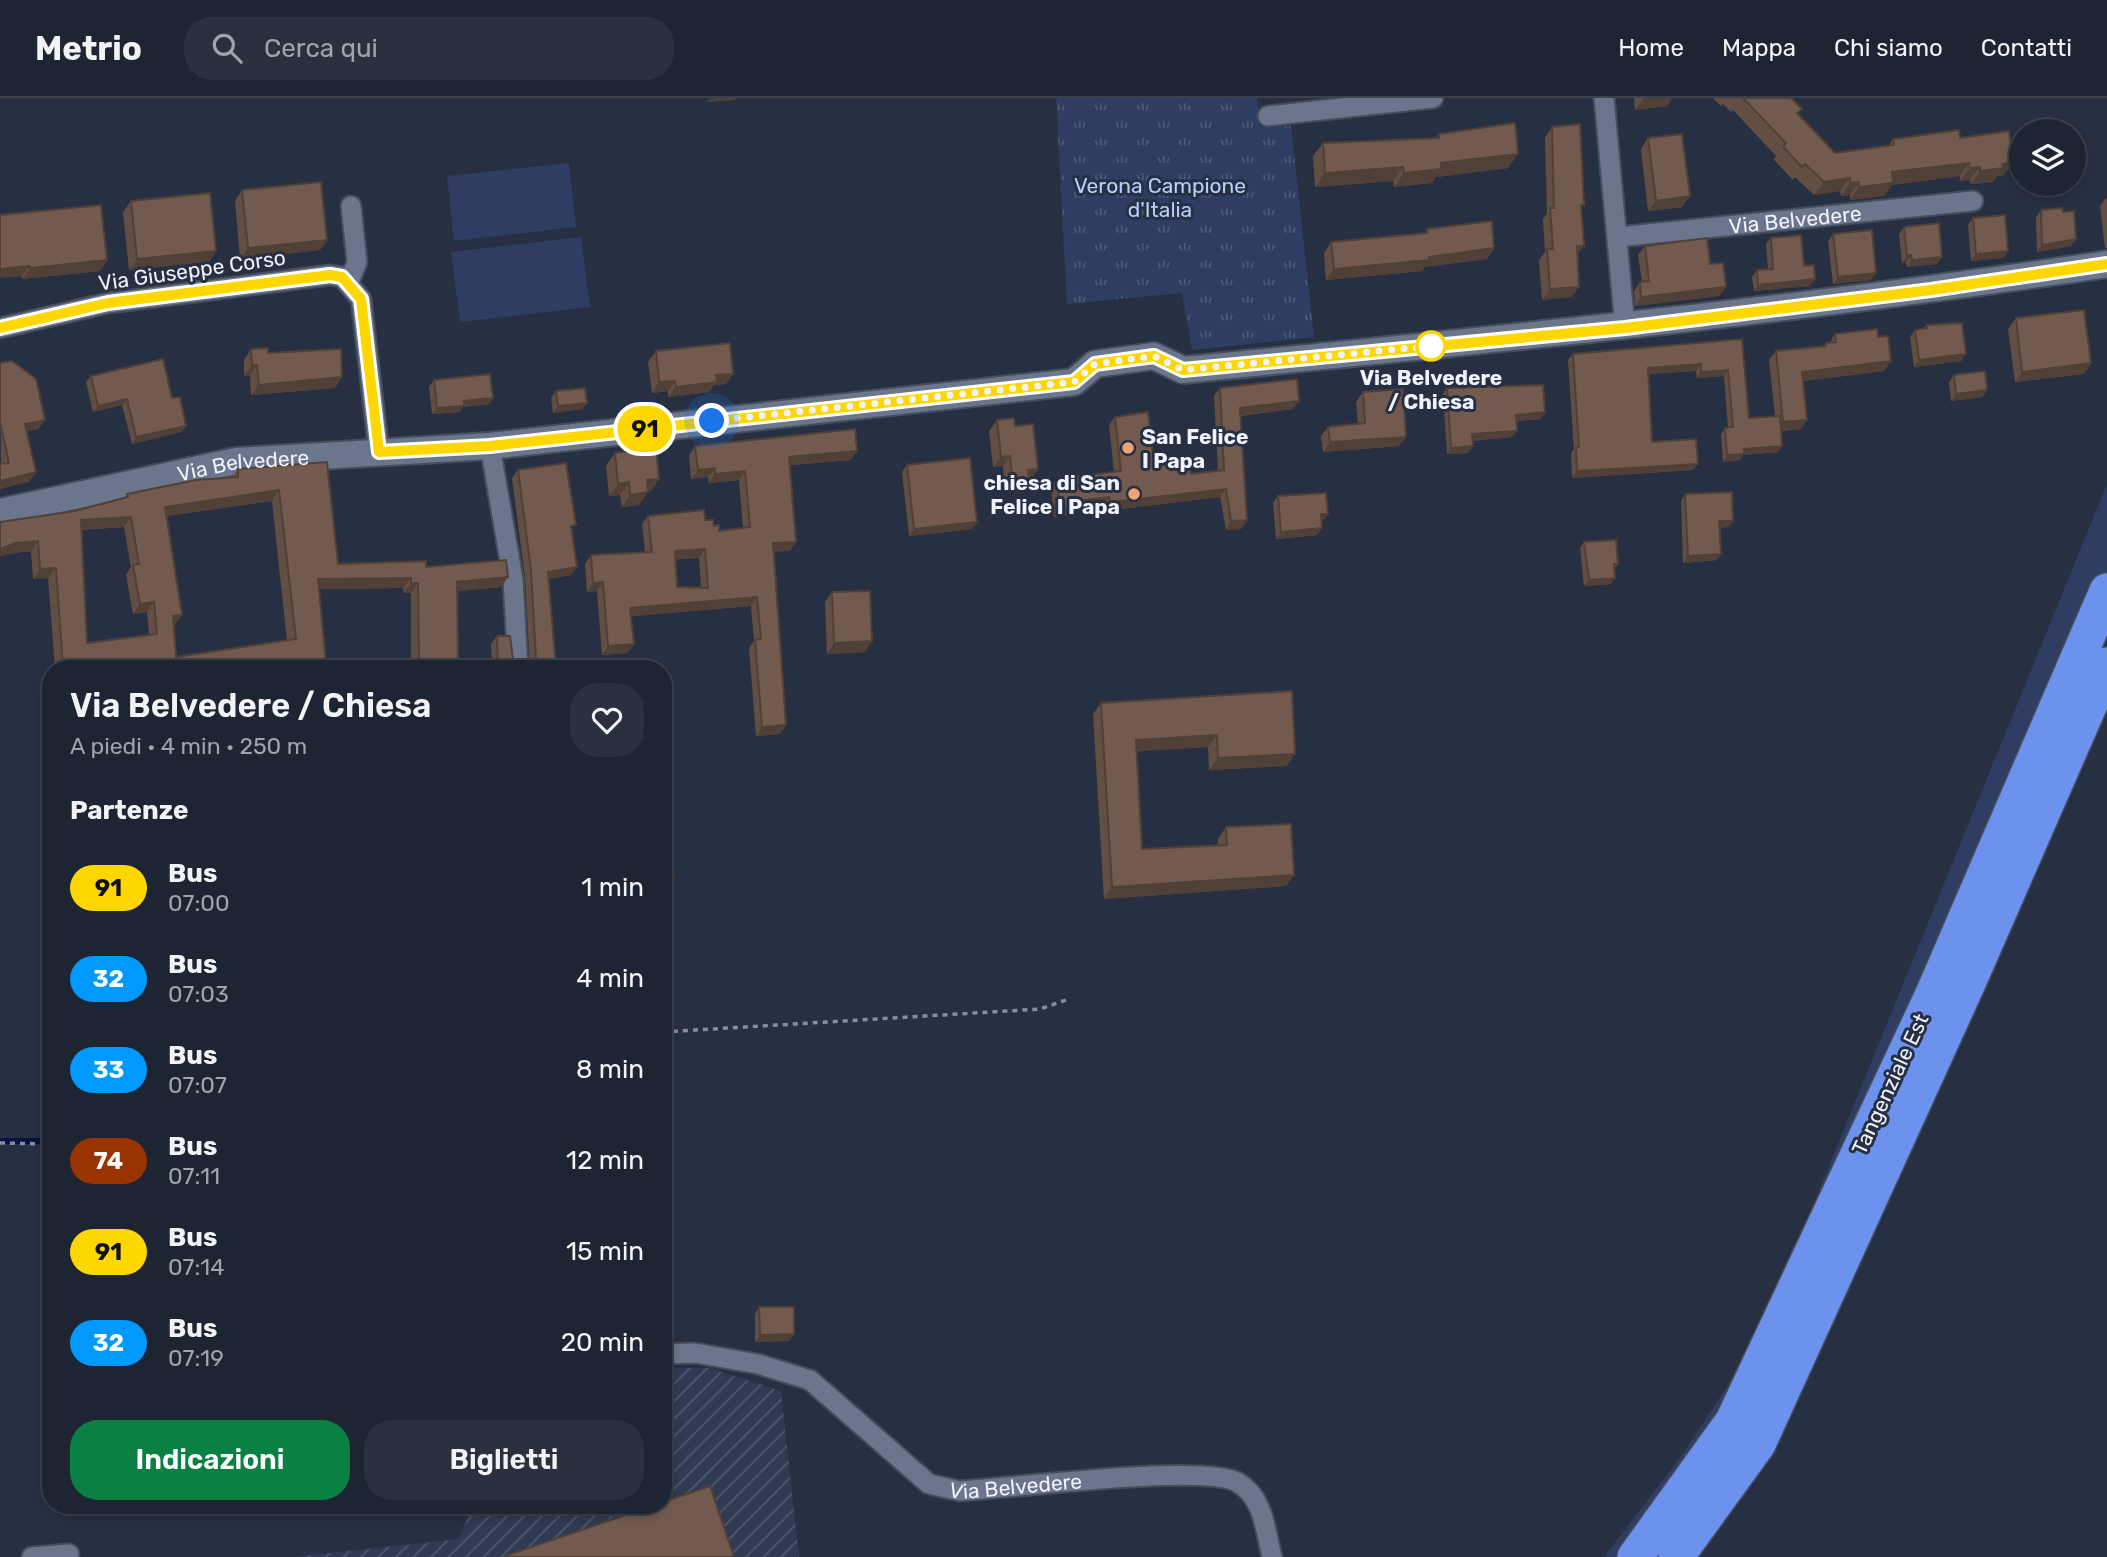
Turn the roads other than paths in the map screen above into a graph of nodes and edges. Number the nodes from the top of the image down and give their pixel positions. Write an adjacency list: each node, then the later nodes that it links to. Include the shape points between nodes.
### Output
1 (1433, 98): 3 (street)
2 (1604, 98): 6 (street)
3 (1268, 116)
4 (1973, 201): 6 (street, Via Belvedere)
5 (351, 206): 8 (street, via 357,262)
6 (1618, 237): 10 (street)
7 (2107, 264): 10 (street, Via Belvedere)
8 (349, 282): 9 (street, Via Giuseppe Corso, via 330,275 108,303); 12 (street, via 361,299)
9 (0, 328)
10 (1625, 328): 11 (street, Via Belvedere, via 1183,370 1154,356 1095,364 1074,382)
11 (490, 446): 12 (street, Via Belvedere); 15 (street, via 513,579)
12 (379, 452): 13 (street, Via Belvedere, via 236,461)
13 (0, 512)
14 (2107, 591): 21 (highway, Tangenziale Est, via 1933,994 1733,1421)
15 (518, 660)
16 (2107, 665): 22 (highway, Tangenziale Est, via 1758,1444)
17 (672, 1354): 20 (street, Via Belvedere, via 745,1362 810,1380 929,1483 960,1491 1197,1474 1237,1482 1259,1501)
18 (69, 1555): 19 (street)
19 (32, 1557)
20 (1272, 1557)
21 (1635, 1557)
22 (1676, 1557)

